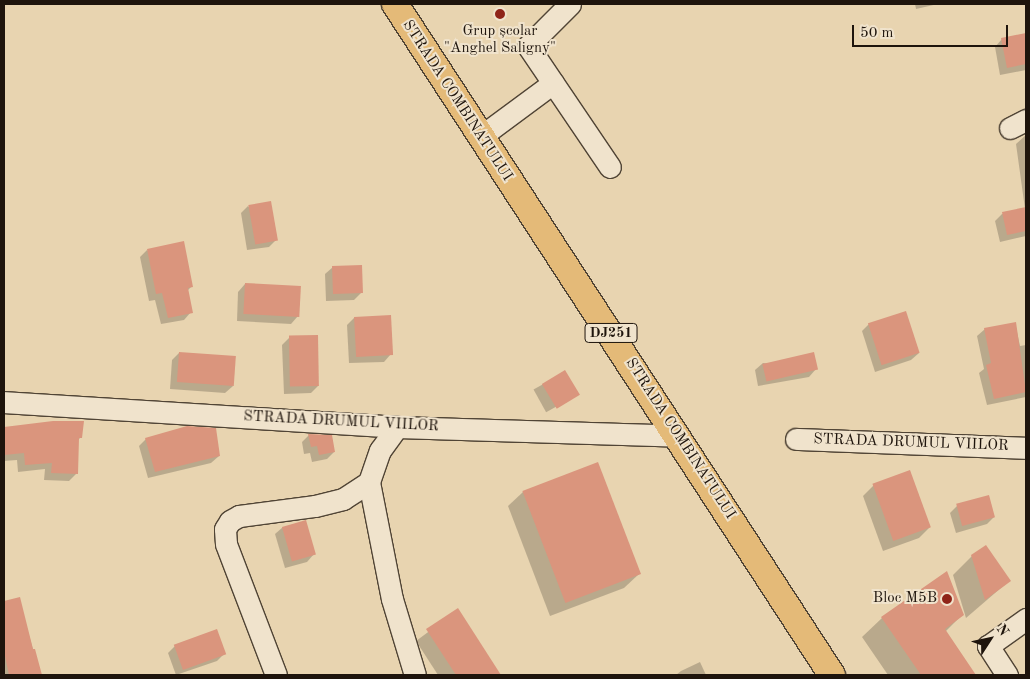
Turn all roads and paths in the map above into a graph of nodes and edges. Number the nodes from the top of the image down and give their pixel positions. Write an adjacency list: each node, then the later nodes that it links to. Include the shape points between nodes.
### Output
1 (395, 4): 4 (main road, STRADA COMBINATULUI / DJ251)
2 (570, 4): 3 (street, via 528,46)
3 (553, 83): 4 (street); 5 (street)
4 (480, 137): 8 (main road, STRADA COMBINATULUI / DJ251)
5 (610, 166)
6 (4, 402): 7 (street, STRADA DRUMUL VIILOR)
7 (397, 427): 8 (street, STRADA DRUMUL VIILOR); 11 (street, via 380,450)
8 (679, 436): 15 (main road, STRADA COMBINATULUI / DJ251)
9 (796, 439): 10 (street, STRADA DRUMUL VIILOR)
10 (1026, 448)
11 (369, 482): 13 (street, via 343,499 239,516 230,521 226,529 226,544); 14 (street, via 392,599)
12 (1026, 619): 16 (street, via 988,646)
13 (276, 675)
14 (415, 675)
15 (832, 675)
16 (1007, 675)

